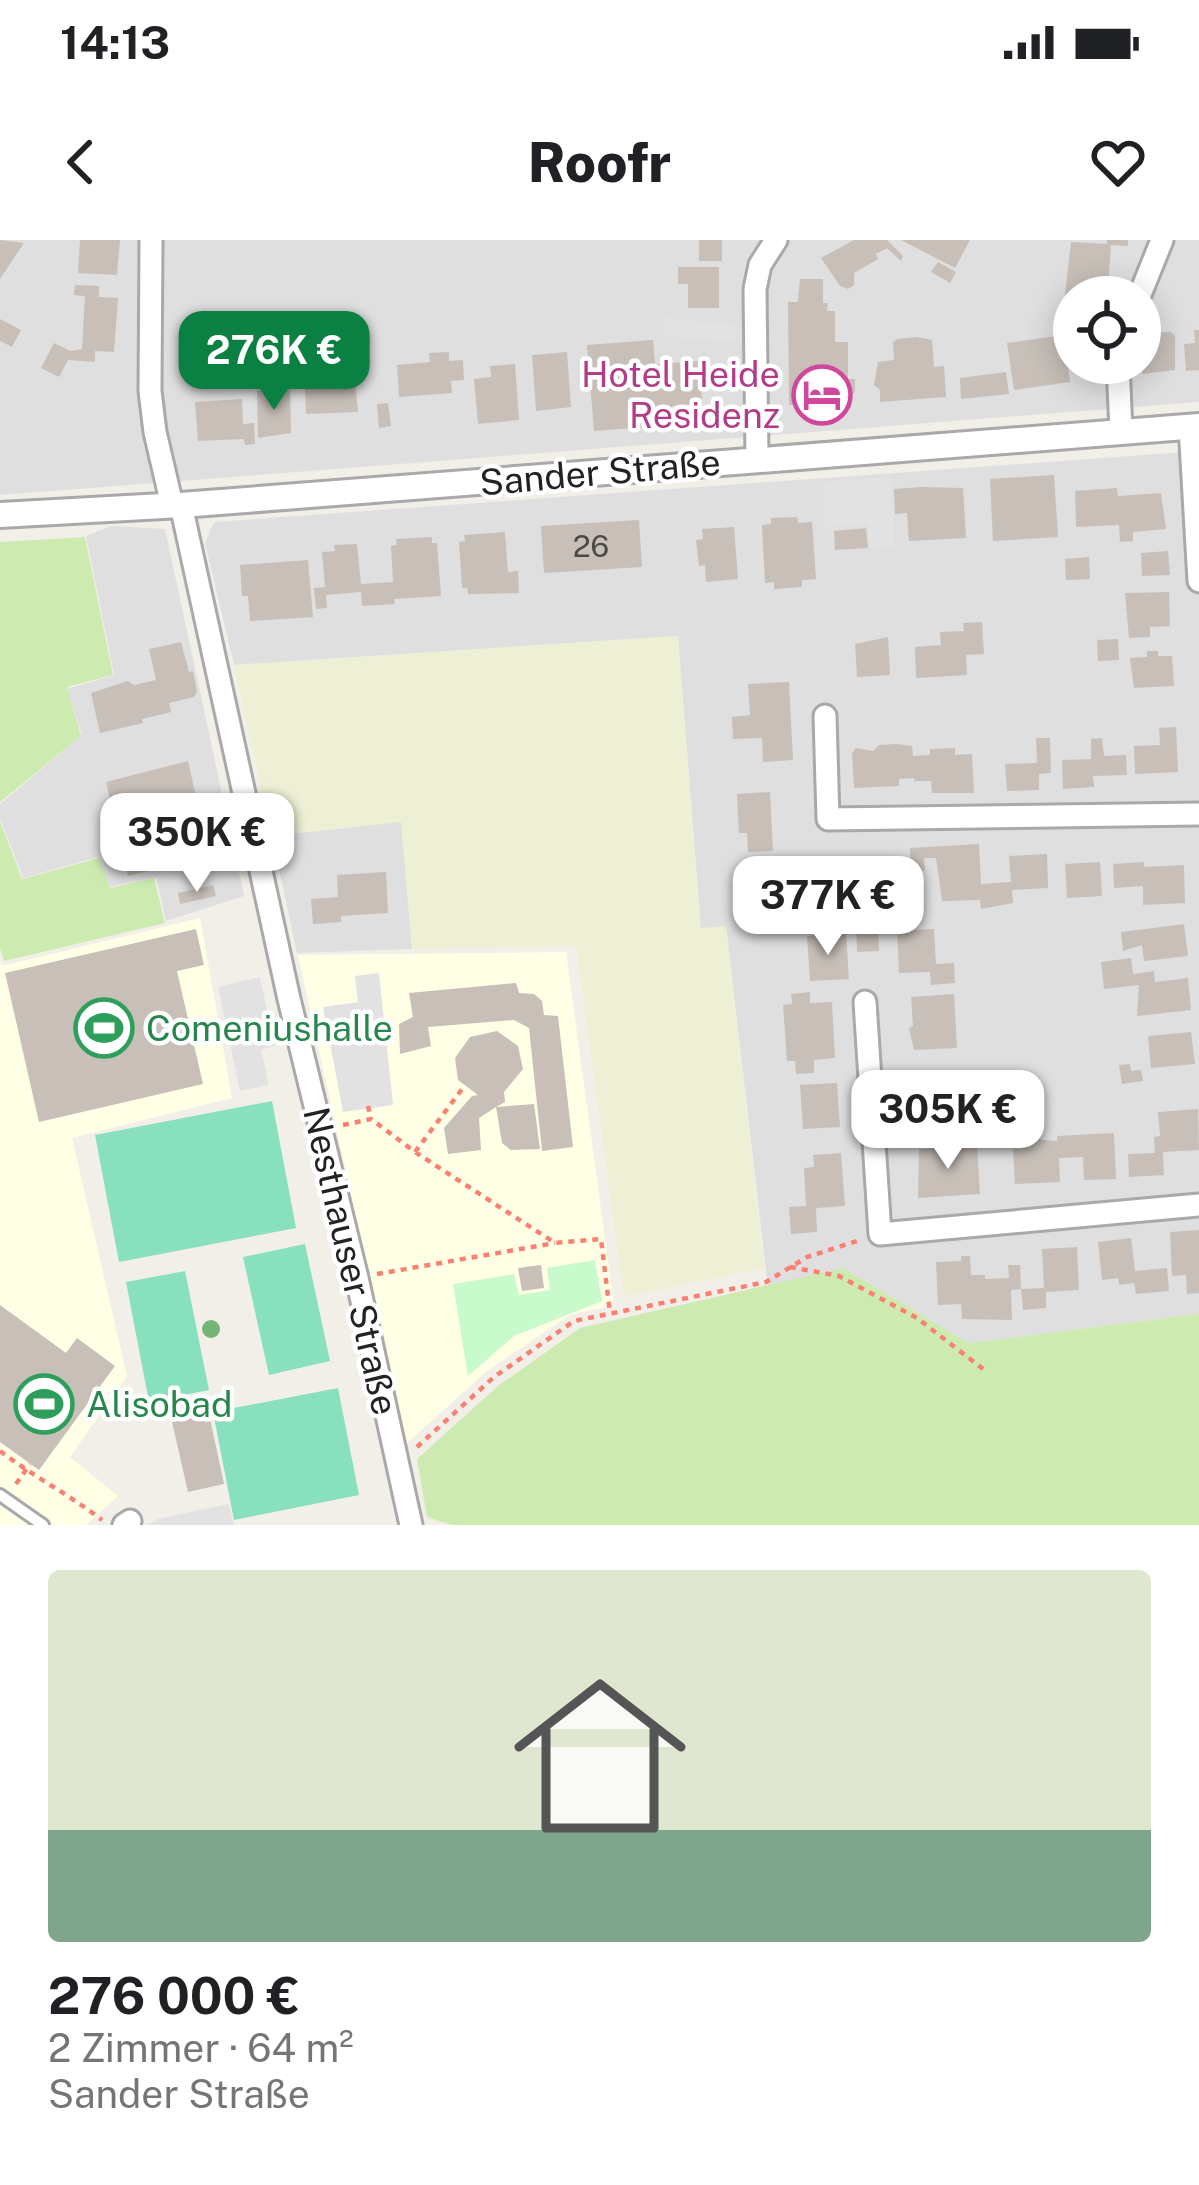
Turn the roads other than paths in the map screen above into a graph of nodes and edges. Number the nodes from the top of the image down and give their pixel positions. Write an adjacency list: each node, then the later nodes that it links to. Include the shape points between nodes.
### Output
1 (151, 240): 9 (street, Nesthauser Straße, via 155,432)
2 (776, 240): 8 (street, via 755,289)
3 (1162, 240): 4 (street)
4 (1147, 276)
5 (1119, 384): 7 (street)
6 (1194, 426): 7 (street, Sander Straße); 11 (street)
7 (1121, 432): 8 (street, Sander Straße)
8 (757, 459): 9 (street, Sander Straße)
9 (177, 505): 10 (street, Sander Straße); 18 (street, Nesthauser Straße)
10 (0, 515)
11 (1199, 581)
12 (825, 716): 13 (street, via 828,819)
13 (1199, 814)
14 (866, 1002): 15 (street, via 880,1234)
15 (1199, 1204)
16 (3, 1497): 17 (lane)
17 (43, 1525)
18 (411, 1525)

